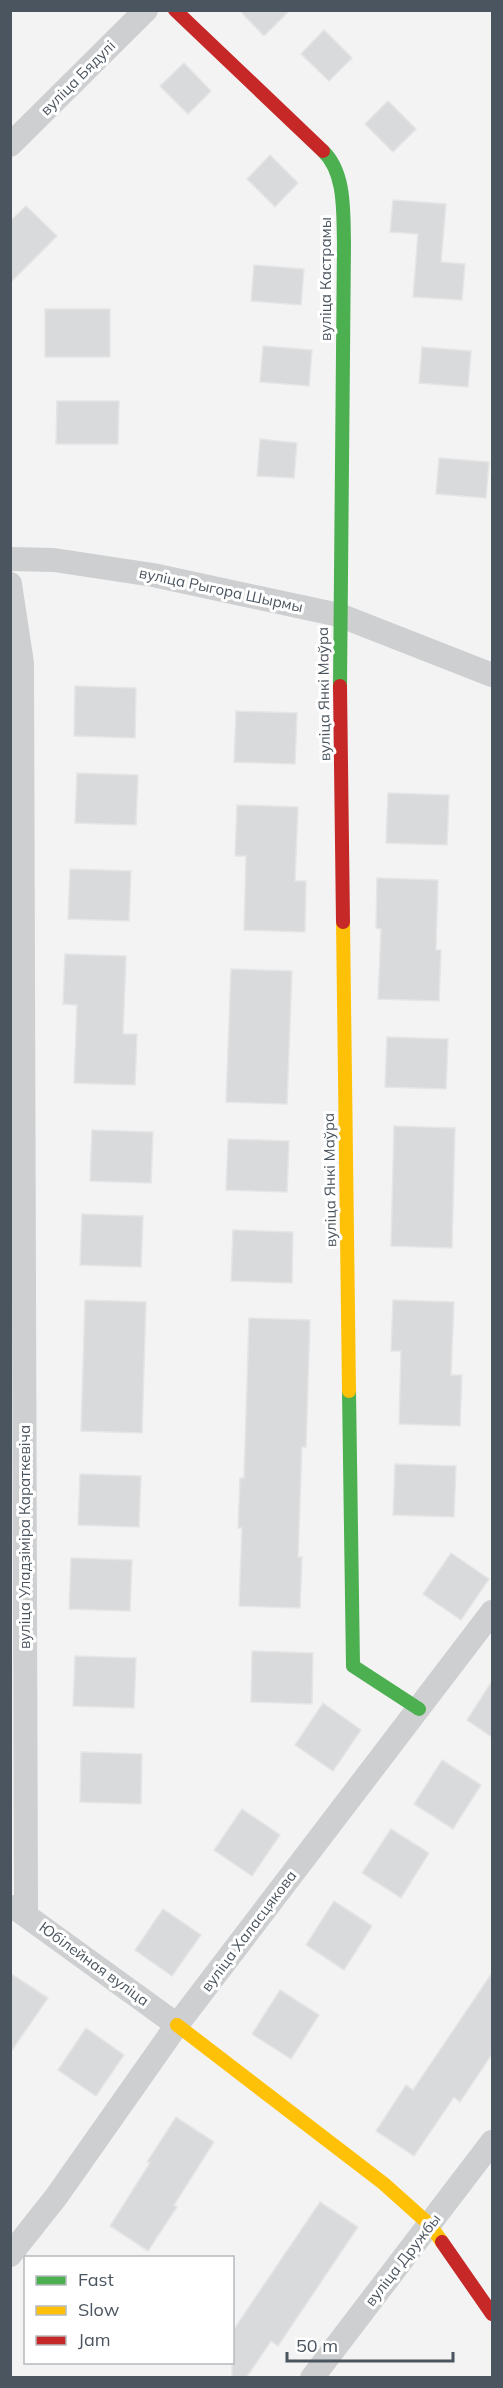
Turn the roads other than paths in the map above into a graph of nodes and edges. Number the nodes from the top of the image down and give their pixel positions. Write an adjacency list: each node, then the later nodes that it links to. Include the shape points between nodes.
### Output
1 (146, 10): 3 (street, вуліца Бядулі)
2 (175, 10): 6 (street, вуліца Кастрамы, via 331,159 342,193)
3 (10, 145)
4 (10, 560): 6 (street, вуліца Рыгора Шырмы, via 54,560 153,575)
5 (10, 584): 10 (street, вуліца Уладзіміра Караткевіча, via 22,675)
6 (339, 615): 7 (street, вуліца Рыгора Шырмы); 9 (street, вуліца Янкі Маўра, via 353,1666)
7 (492, 675)
8 (492, 1612): 9 (street, вуліца Халасцякова)
9 (419, 1709): 11 (street, вуліца Халасцякова)
10 (18, 1909): 11 (street, Юбілейная вуліца)
11 (177, 2025): 13 (street, via 383,2183); 14 (street, вуліца Халасцякова, via 57,2197)
12 (492, 2142): 13 (street, вуліца Дружбы)
13 (430, 2225): 15 (street); 16 (street, вуліца Дружбы)
14 (10, 2255)
15 (492, 2314)
16 (312, 2378)

